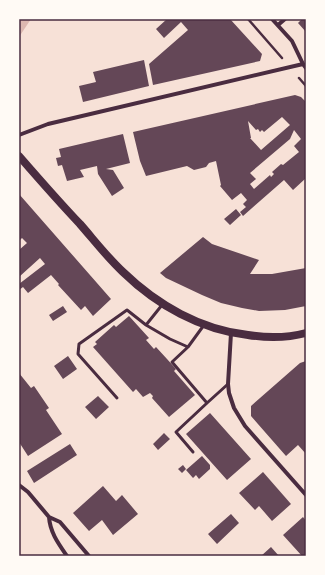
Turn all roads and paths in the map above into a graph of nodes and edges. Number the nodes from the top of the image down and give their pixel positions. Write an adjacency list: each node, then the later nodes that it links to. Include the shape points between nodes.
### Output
1 (248, 19): 6 (path)
2 (272, 19): 4 (street)
3 (285, 19): 4 (street)
4 (278, 26): 5 (street, via 292,41)
5 (304, 66): 6 (street)
6 (290, 67): 7 (path); 8 (street, via 48,124)
7 (306, 86)
8 (19, 135)
9 (19, 156): 10 (main road, via 123,272)
10 (163, 304): 11 (lane); 12 (main road)
11 (146, 325): 15 (lane); 17 (lane, via 127,310 79,344 78,354)
12 (204, 325): 13 (main road); 15 (lane)
13 (231, 333): 14 (main road, via 271,337); 16 (street)
14 (306, 333)
15 (188, 347): 18 (lane, via 172,362)
16 (228, 384): 18 (lane); 21 (street, via 231,401 241,420)
17 (117, 398)
18 (207, 403): 19 (lane, via 176,432)
19 (192, 452)
20 (19, 485): 22 (street)
21 (306, 495)
22 (49, 517): 23 (street, via 53,534); 24 (street, via 60,522)
23 (67, 556)
24 (89, 556)

